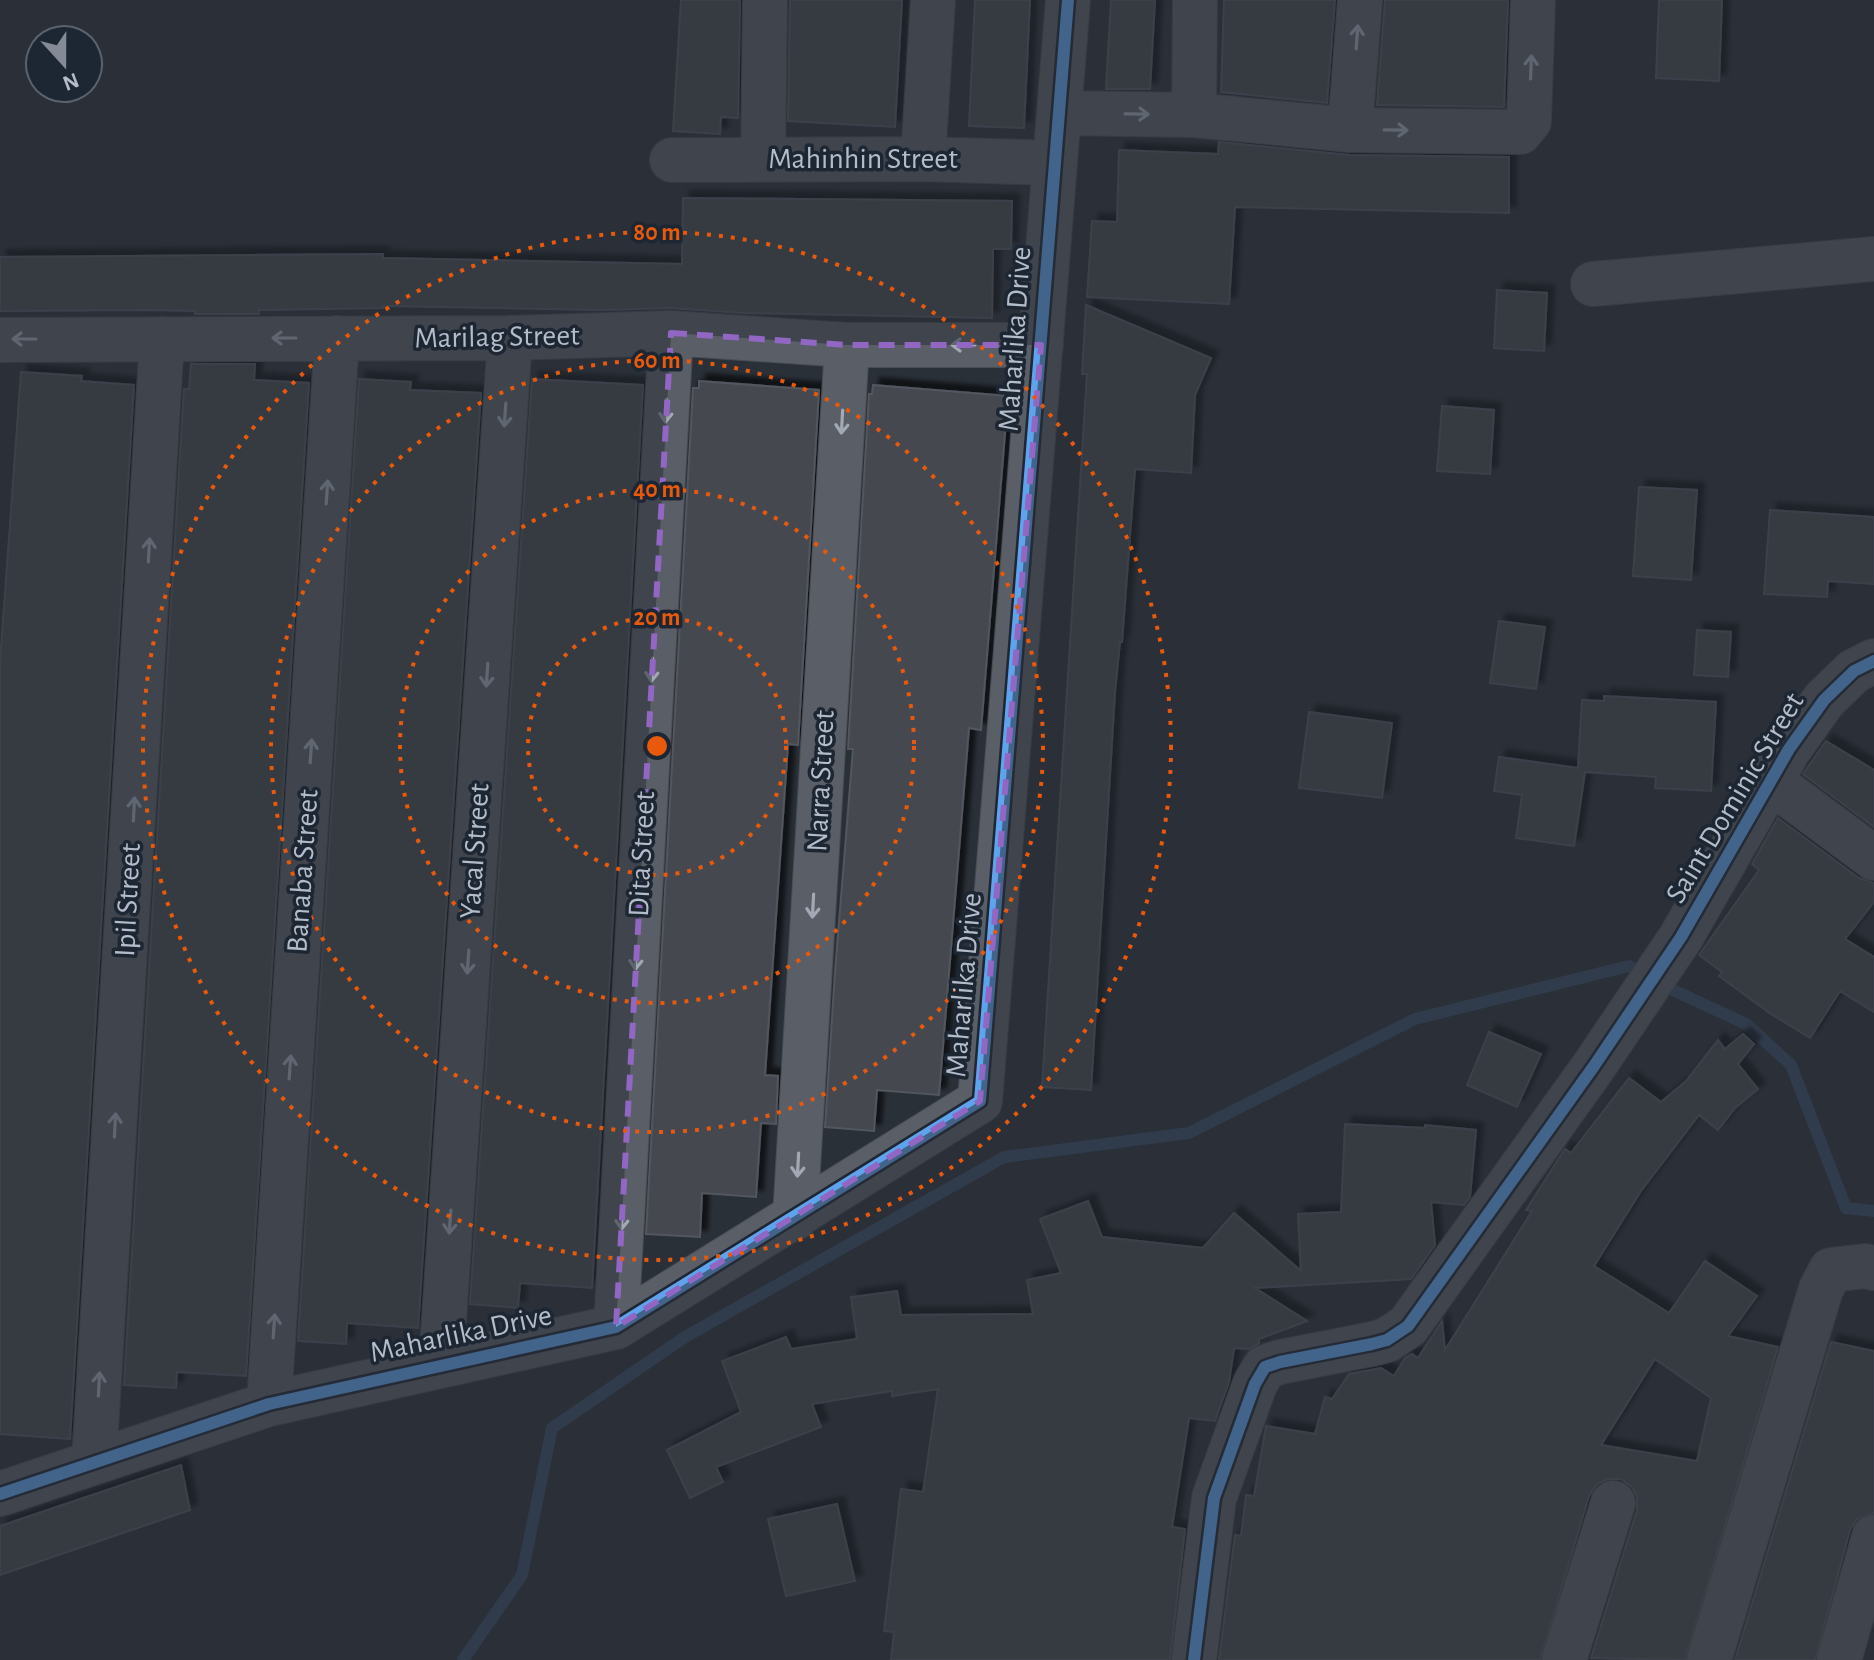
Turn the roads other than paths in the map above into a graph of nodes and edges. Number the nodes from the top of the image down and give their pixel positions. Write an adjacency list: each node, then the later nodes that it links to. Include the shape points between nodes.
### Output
1 (765, 0): 10 (street)
2 (933, 0): 11 (street)
3 (1068, 0): 7 (street, Maharlika Drive)
4 (1195, 0): 8 (street)
5 (1360, 0): 9 (street, one-way to 5)
6 (1533, 0): 9 (street, one-way to 6, via 1520,132 1529,121)
7 (1059, 113): 8 (street, one-way to 8); 13 (street, Maharlika Drive)
8 (1194, 115): 9 (street)
9 (1350, 130)
10 (763, 158): 11 (street, Mahinhin Street); 12 (street, Mahinhin Street)
11 (923, 159): 13 (street, Mahinhin Street)
12 (672, 160)
13 (1055, 163): 22 (street, Maharlika Drive)
14 (1874, 259): 15 (street)
15 (1593, 284)
16 (671, 333): 18 (street, Marilag Street); 21 (street, Marilag Street); 28 (street, Dita Street, one-way to 28)
17 (337, 338): 18 (street, Marilag Street); 19 (street, Marilag Street, one-way to 19); 30 (street, Banaba Street, one-way to 17)
18 (510, 338): 29 (street, Yacal Street, one-way to 29)
19 (162, 339): 20 (street, Marilag Street, one-way to 20); 31 (street, Ipil Street, one-way to 19)
20 (0, 340)
21 (847, 345): 22 (street, Marilag Street, one-way to 21); 26 (street, Narra Street, one-way to 26)
22 (1041, 345): 26 (street, Maharlika Drive, via 980,1101)
23 (1874, 661): 24 (street, Saint Dominic Street, via 1854,671 1824,700)
24 (1770, 781): 25 (street); 35 (street, Saint Dominic Street, via 1681,937 1408,1326 1387,1340 1265,1367 1214,1498)
25 (1874, 858)
26 (795, 1218): 28 (street, Maharlika Drive)
27 (1874, 1268): 37 (street, via 1831,1270 1821,1289)
28 (616, 1327): 29 (street, Maharlika Drive)
29 (441, 1364): 30 (street, Maharlika Drive)
30 (269, 1404): 31 (street, Maharlika Drive)
31 (94, 1462): 32 (street, Maharlika Drive)
32 (0, 1494)
33 (1613, 1503): 36 (street)
34 (1874, 1537): 38 (street)
35 (1194, 1660)
36 (1564, 1660)
37 (1709, 1660)
38 (1839, 1660)

